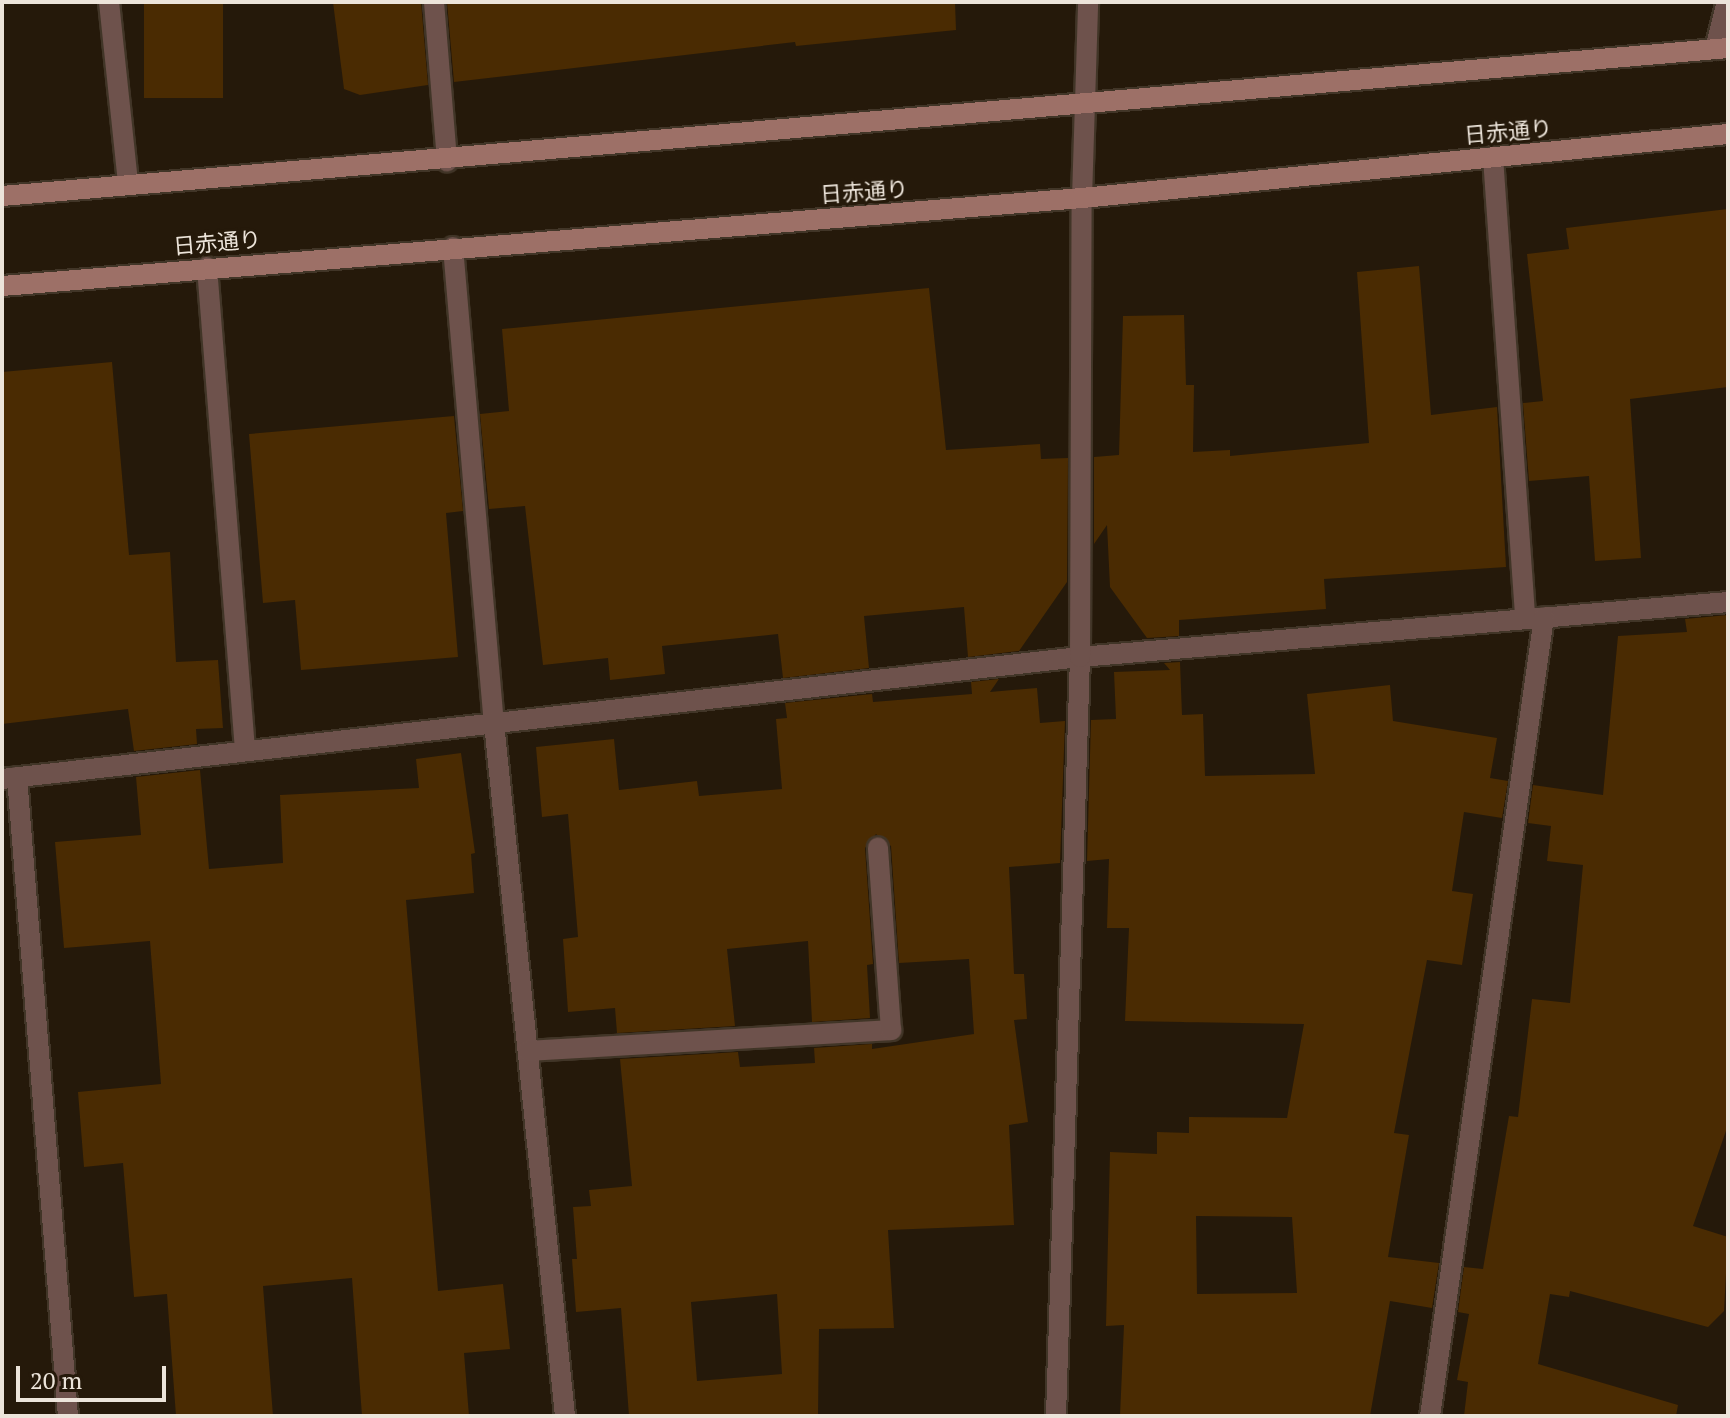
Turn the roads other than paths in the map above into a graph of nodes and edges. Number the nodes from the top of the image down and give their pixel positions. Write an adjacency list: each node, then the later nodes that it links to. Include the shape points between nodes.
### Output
1 (109, 2): 10 (street)
2 (434, 2): 9 (street)
3 (1088, 2): 6 (street)
4 (1727, 2): 5 (street)
5 (1722, 49): 6 (main road)
6 (1086, 105): 9 (main road); 12 (street)
7 (1728, 134): 8 (main road, 日赤通り)
8 (1493, 157): 12 (main road, 日赤通り); 17 (street)
9 (447, 161): 10 (main road)
10 (128, 184): 11 (main road)
11 (2, 196)
12 (1082, 198): 13 (main road, 日赤通り); 18 (street)
13 (453, 247): 14 (main road, 日赤通り); 19 (street)
14 (207, 267): 15 (main road, 日赤通り); 20 (street)
15 (2, 286)
16 (1728, 602): 17 (street)
17 (1534, 617): 18 (street); 27 (street)
18 (1080, 657): 19 (street); 26 (street)
19 (494, 723): 20 (street); 23 (street)
20 (245, 749): 21 (street)
21 (10, 778): 24 (street)
22 (878, 847): 23 (street, via 891,1030)
23 (528, 1051): 25 (street)
24 (68, 1416)
25 (565, 1416)
26 (1056, 1416)
27 (1430, 1416)

